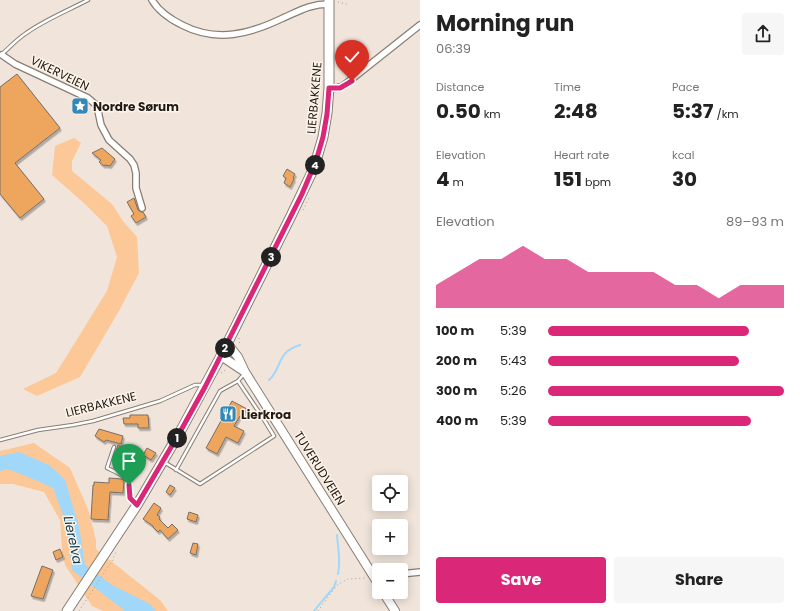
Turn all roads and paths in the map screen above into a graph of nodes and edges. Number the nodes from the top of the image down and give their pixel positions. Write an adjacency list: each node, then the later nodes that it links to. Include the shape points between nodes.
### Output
1 (88, 0): 7 (lane, VIKERVEIEN, via 23,35)
2 (152, 0): 3 (street, via 161,12 181,25 217,35 259,28)
3 (314, 2): 4 (street)
4 (329, 2): 5 (path); 8 (main road, LIERBAKKENE)
5 (347, 4)
6 (420, 25): 8 (street, via 343,86)
7 (1, 56): 9 (street, VIKERVEIEN, via 88,98 95,104 109,140 134,165 136,188)
8 (329, 88): 10 (main road, LIERBAKKENE, via 323,137 312,172)
9 (142, 208)
10 (227, 343): 11 (main road, LIERBAKKENE); 12 (main road, TUVERUDVEIEN)
11 (220, 356): 12 (main road, TUVERUDVEIEN); 14 (main road, LIERBAKKENE)
12 (245, 372): 13 (lane); 21 (main road, TUVERUDVEIEN)
13 (238, 381): 18 (lane, via 220,391); 18 (lane, via 274,436 200,484)
14 (205, 387): 15 (lane, LIERBAKKENE, via 195,385 160,401 93,421 38,430); 17 (main road, LIERBAKKENE)
15 (0, 440)
16 (114, 447): 19 (lane, via 107,468 128,481 130,498)
17 (164, 461): 18 (lane); 19 (main road, LIERBAKKENE)
18 (176, 470)
19 (137, 505): 26 (main road, LIERBAKKENE)
20 (110, 564): 27 (path)
21 (372, 569)
22 (420, 572): 23 (street)
23 (408, 573)
24 (372, 577): 28 (path, via 348,579 338,585)
25 (387, 599): 29 (main road)
26 (68, 611)
27 (79, 611)
28 (318, 611)
29 (395, 611)

